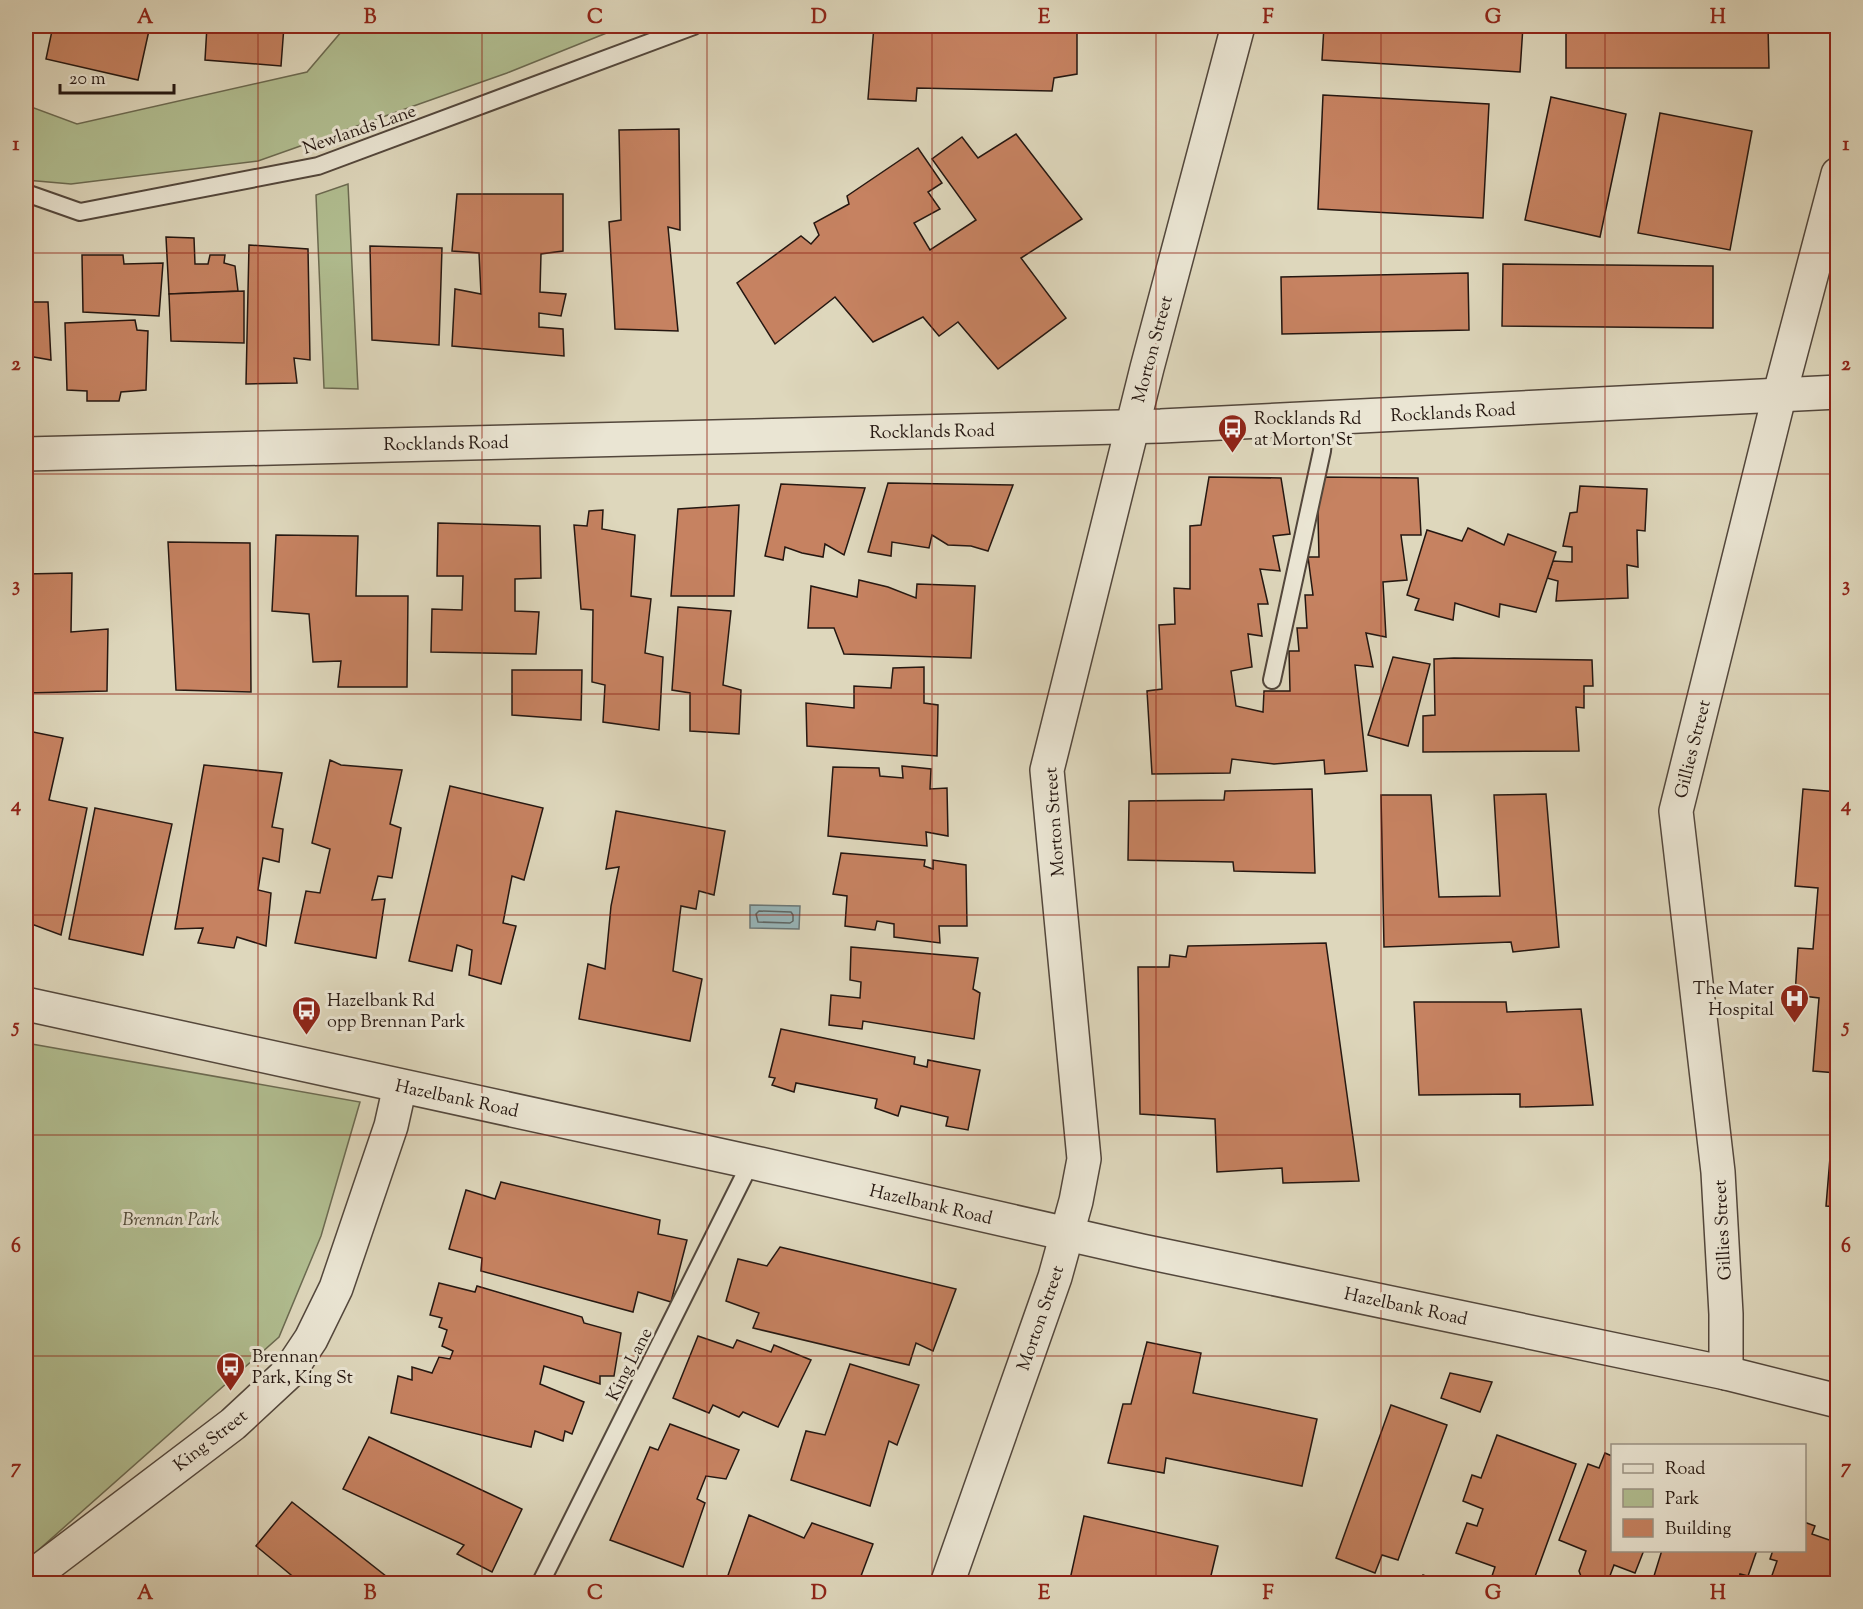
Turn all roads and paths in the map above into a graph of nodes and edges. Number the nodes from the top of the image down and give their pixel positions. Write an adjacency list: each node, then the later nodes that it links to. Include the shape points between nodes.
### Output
1 (694, 26): 4 (lane, Newlands Lane, via 318,166 80,212)
2 (1238, 26): 8 (street, Morton Street)
3 (1838, 174): 6 (street, Gillies Street)
4 (26, 193)
5 (1838, 392): 6 (street, Rocklands Road)
6 (1779, 397): 7 (street, Rocklands Road); 15 (street, Gillies Street, via 1676,811 1718,1172)
7 (1325, 418): 8 (street, Rocklands Road); 10 (lane, via 1322,451)
8 (1133, 426): 9 (street, Rocklands Road); 14 (street, Morton Street, via 1047,770 1084,1159)
9 (26, 454)
10 (1272, 681)
11 (26, 1004): 12 (street, Hazelbank Road)
12 (400, 1086): 13 (street, Hazelbank Road); 17 (street, King Street, via 391,1126 336,1288 311,1339 289,1372 233,1424)
13 (751, 1162): 14 (street, Hazelbank Road); 18 (lane, King Lane)
14 (1067, 1234): 15 (street, Hazelbank Road); 19 (street, Morton Street, via 1056,1277)
15 (1726, 1373): 16 (street, Hazelbank Road)
16 (1838, 1401)
17 (26, 1581)
18 (540, 1584)
19 (947, 1584)

